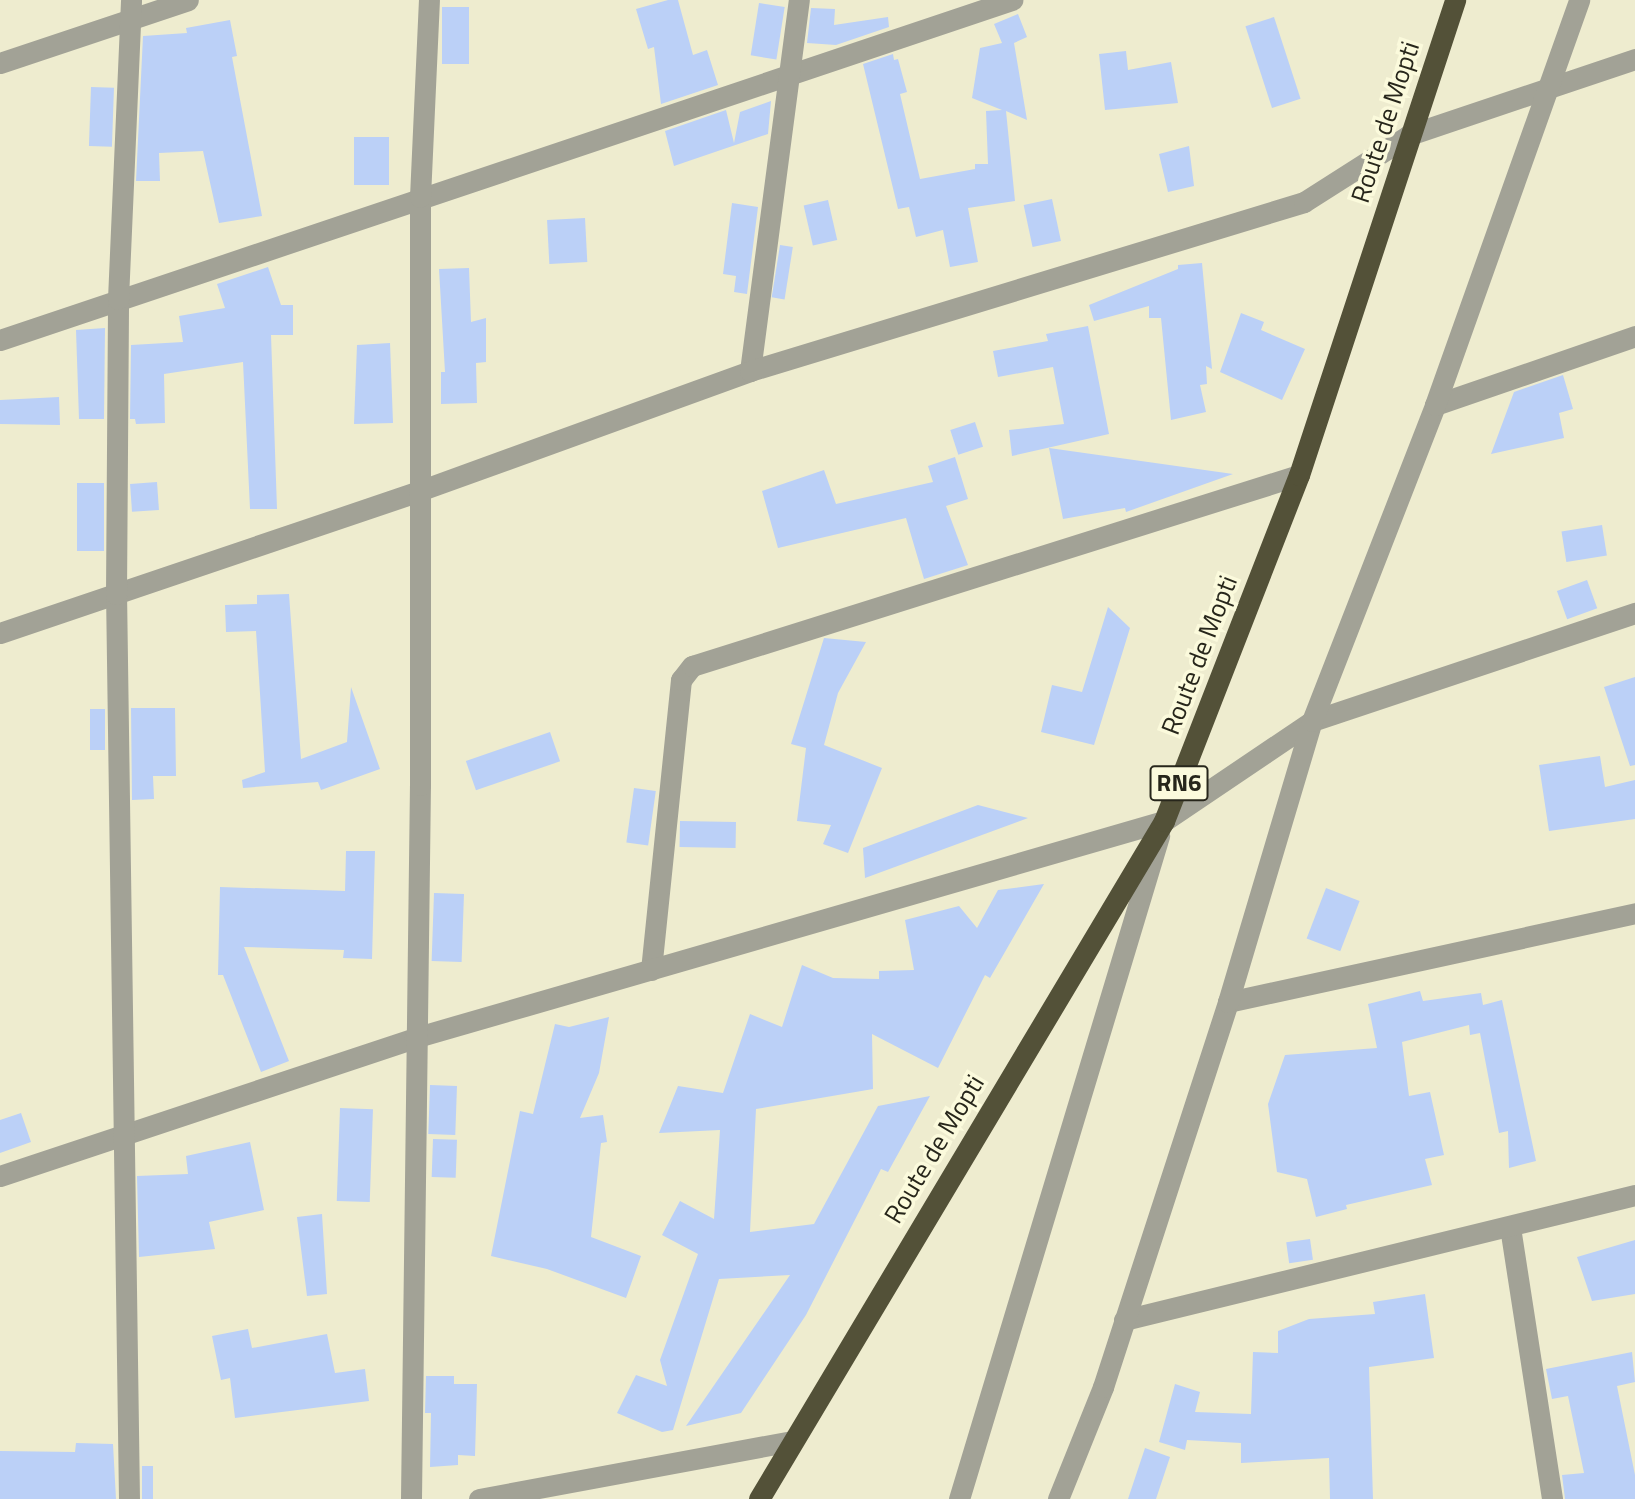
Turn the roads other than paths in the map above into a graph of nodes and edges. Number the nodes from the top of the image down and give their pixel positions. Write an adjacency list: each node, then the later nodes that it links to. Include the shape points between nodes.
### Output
1 (188, 0): 7 (street)
2 (429, 0): 13 (street)
3 (799, 0): 10 (street)
4 (1012, 0): 10 (street)
5 (1455, 0): 12 (highway, Route de Mopti / RN6)
6 (1579, 0): 11 (street)
7 (132, 10): 9 (street); 14 (street)
8 (1635, 59): 11 (street)
9 (0, 63)
10 (789, 74): 13 (street); 17 (street)
11 (1544, 90): 12 (street); 18 (street)
12 (1409, 135): 17 (street, via 1304,202); 19 (highway, Route de Mopti / RN6)
13 (420, 197): 14 (street); 20 (street)
14 (118, 299): 16 (street); 21 (street)
15 (1635, 336): 18 (street)
16 (0, 340)
17 (750, 371): 20 (street)
18 (1435, 405): 24 (street)
19 (1299, 475): 25 (highway, Route de Mopti / RN6); 27 (street, via 692,666 681,680)
20 (419, 491): 21 (street); 29 (street, via 420,785)
21 (116, 594): 23 (street); 30 (street)
22 (1635, 612): 24 (street)
23 (0, 633)
24 (1312, 721): 25 (street); 28 (street)
25 (1164, 821): 27 (street); 35 (highway, Route de Mopti / RN6); 40 (street)
26 (1635, 913): 28 (street)
27 (651, 970): 29 (street)
28 (1228, 1002): 34 (street)
29 (414, 1038): 30 (street); 37 (street)
30 (124, 1135): 31 (street); 36 (street)
31 (0, 1176)
32 (1635, 1195): 33 (street)
33 (1510, 1227): 34 (street); 42 (street)
34 (1124, 1320): 41 (street)
35 (791, 1441): 38 (street); 39 (highway, Route de Mopti / RN6)
36 (129, 1499)
37 (411, 1499)
38 (479, 1499)
39 (760, 1499)
40 (959, 1499)
41 (1058, 1499)
42 (1552, 1499)

